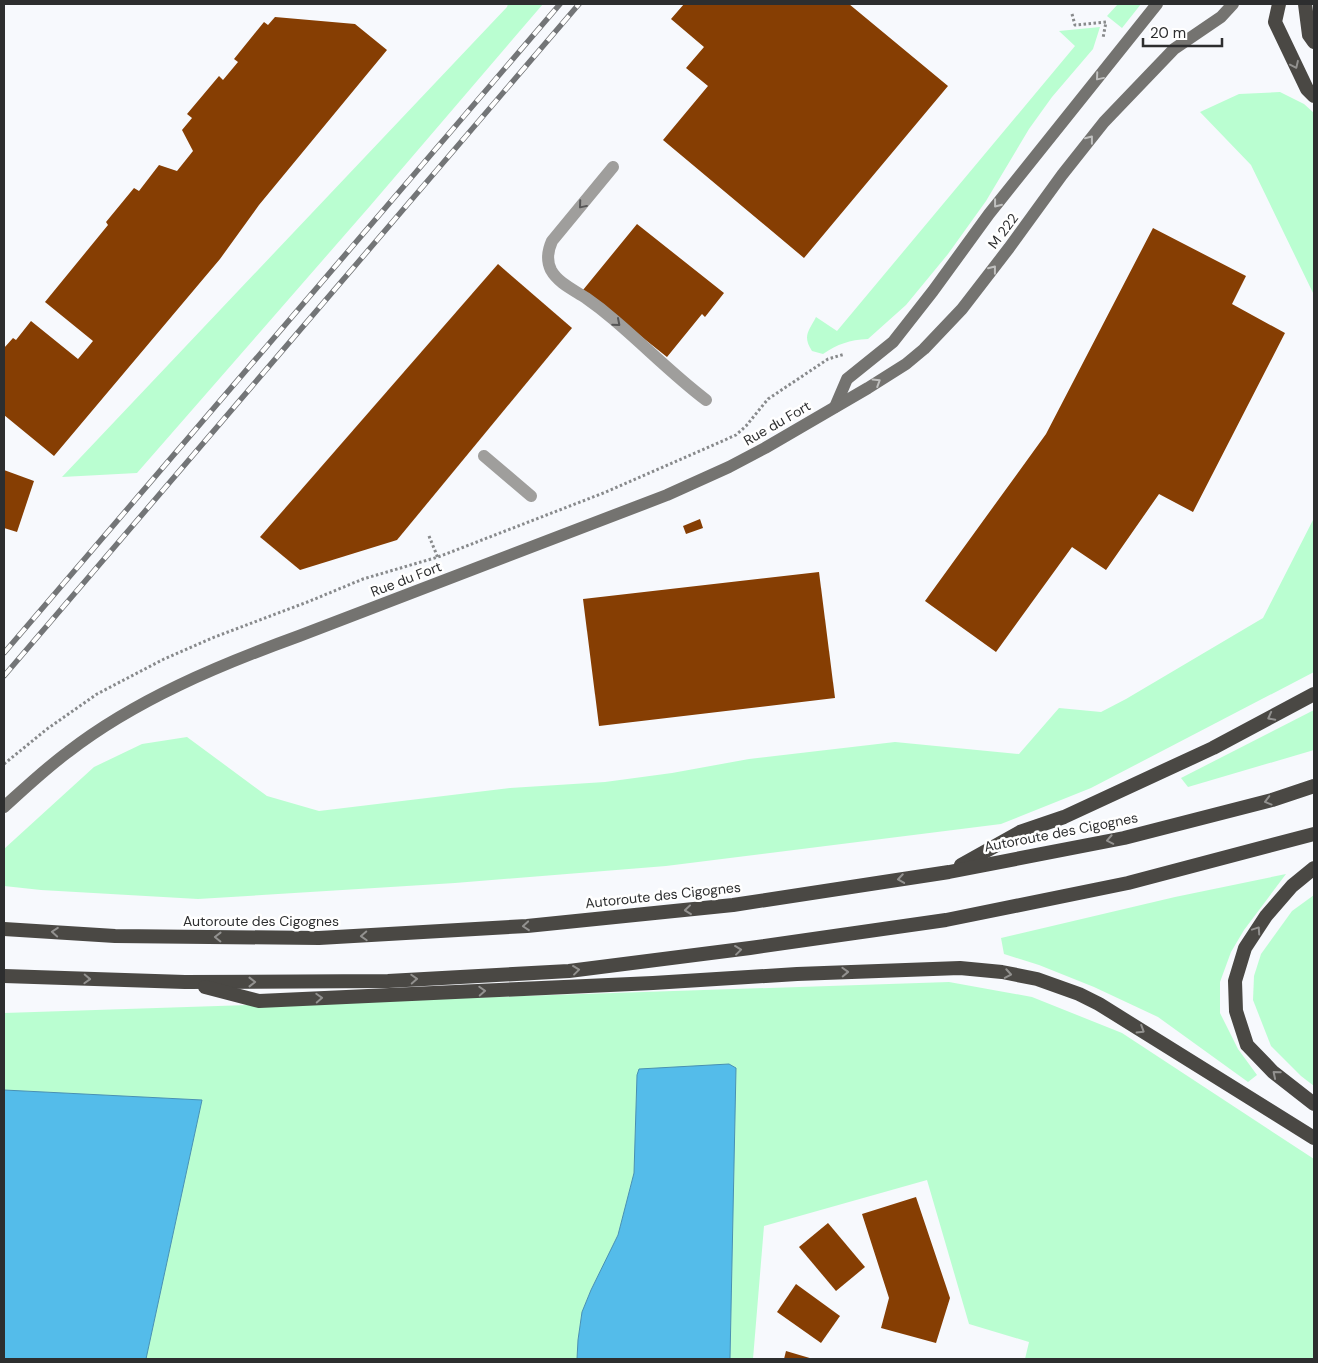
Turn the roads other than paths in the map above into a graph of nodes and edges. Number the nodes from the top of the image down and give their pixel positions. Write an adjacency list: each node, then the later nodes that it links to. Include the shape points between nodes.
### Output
1 (1157, 4): 9 (main road, M 222, one-way to 9, via 989,214 893,342 847,378)
2 (1233, 4): 9 (main road, M 222, one-way to 2, via 906,364 930,342 986,278 1104,122 1174,49 1221,17)
3 (1279, 4): 6 (highway, one-way to 6, via 1275,22 1307,89)
4 (1304, 4): 5 (highway, via 1309,35)
5 (1314, 42)
6 (1314, 96)
7 (613, 167): 8 (lane, one-way to 8, via 552,240 548,250 551,270 560,282 613,319)
8 (706, 400)
9 (835, 407): 14 (main road, Rue du Fort, via 729,467 667,495 203,674 156,697 68,752)
10 (484, 456): 11 (lane)
11 (531, 496)
12 (1314, 694): 17 (highway, one-way to 17, via 1213,748 1064,818 1020,832)
13 (1314, 786): 17 (highway, Autoroute des Cigognes, one-way to 17, via 1124,838)
14 (4, 807)
15 (1314, 834): 20 (highway, one-way to 15, via 388,981 569,971 750,948 946,920 1128,883)
16 (1314, 868): 21 (highway, one-way to 16, via 1273,1072 1247,1045 1236,1011 1234,981 1245,948 1266,916 1292,886)
17 (949, 872): 18 (highway, Autoroute des Cigognes, one-way to 18, via 732,905 507,928 319,938 115,936)
18 (4, 929)
19 (4, 976): 20 (highway, one-way to 20)
20 (185, 982): 22 (highway, one-way to 22, via 260,1001 806,974 960,968 1002,972 1037,980 1099,1004)
21 (1314, 1104)
22 (1314, 1138)

